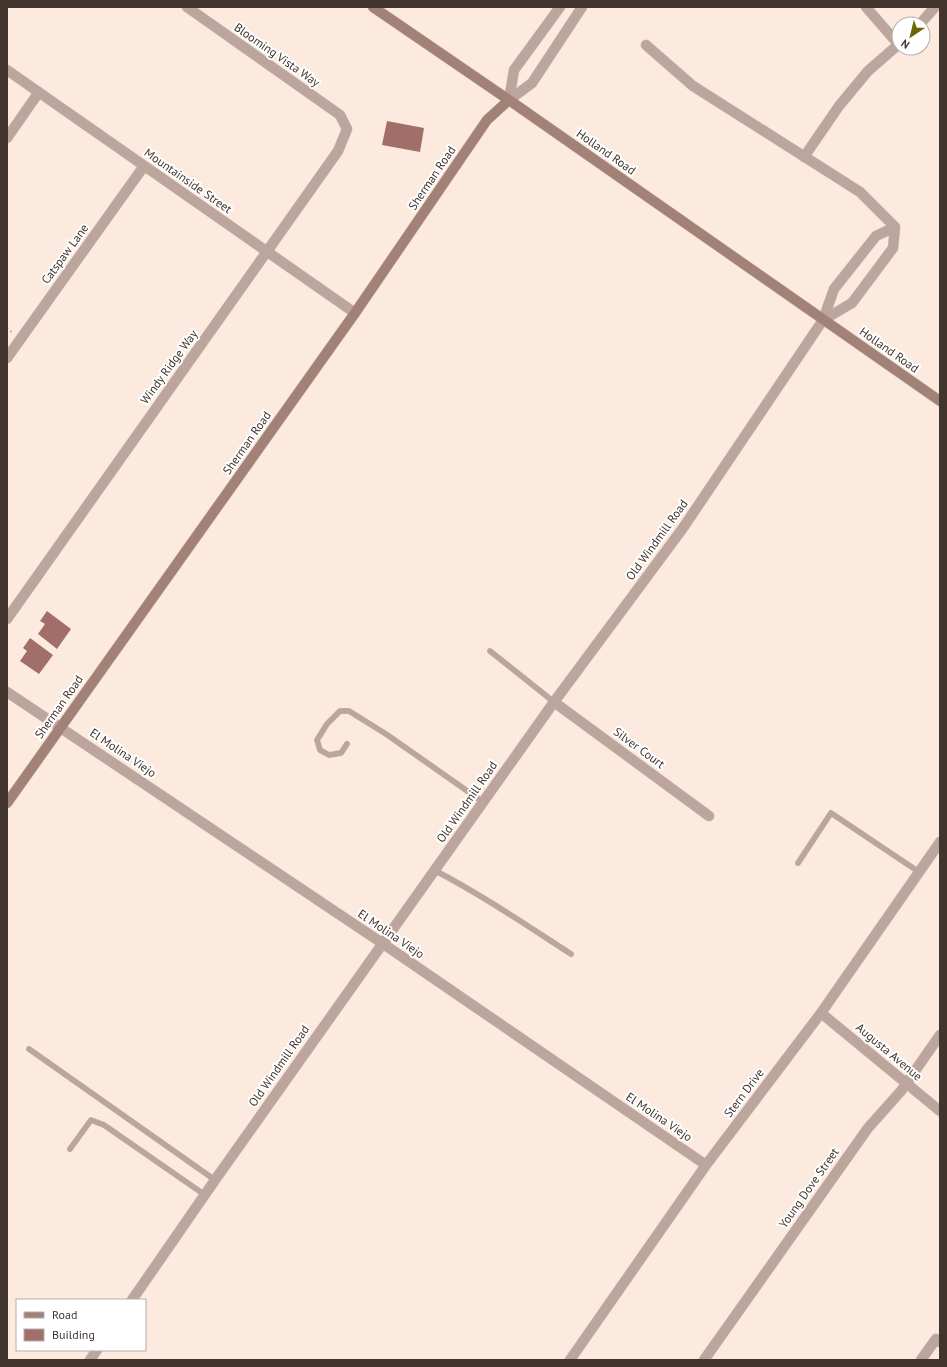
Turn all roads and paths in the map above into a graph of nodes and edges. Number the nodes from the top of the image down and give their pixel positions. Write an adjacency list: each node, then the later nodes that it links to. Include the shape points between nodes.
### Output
1 (186, 7): 14 (street, Blooming Vista Way, via 340,115)
2 (373, 7): 13 (street, Holland Road)
3 (560, 7): 13 (street, via 514,70)
4 (582, 7): 13 (street, Sherman Road, via 532,83)
5 (866, 7): 8 (street)
6 (935, 7): 7 (street)
7 (927, 16)
8 (891, 35)
9 (646, 45): 16 (street, via 693,86)
10 (891, 51): 16 (street, via 868,71 839,106)
11 (7, 70): 12 (street, Mountainside Street)
12 (39, 92): 15 (street); 17 (street, Mountainside Street)
13 (509, 100): 20 (street, Sherman Road, via 487,120); 21 (street, Holland Road)
14 (347, 129): 19 (street, Windy Ridge Way, via 338,151)
15 (7, 138)
16 (804, 157): 18 (street, via 860,192)
17 (144, 166): 19 (street, Mountainside Street); 22 (street, Catspaw Lane)
18 (895, 227): 21 (street, via 876,236 834,289); 21 (street, via 893,248 852,303)
19 (267, 252): 20 (street, Mountainside Street); 24 (street, Windy Ridge Way)
20 (355, 313): 28 (street, Sherman Road)
21 (823, 320): 23 (street, Holland Road); 27 (street, Old Windmill Road, via 683,528)
22 (7, 358)
23 (940, 401)
24 (7, 619)
25 (490, 651): 27 (lane)
26 (7, 692): 28 (street, El Molina Viejo)
27 (554, 702): 30 (street, Old Windmill Road); 32 (street, Silver Court)
28 (61, 727): 31 (street, Sherman Road); 37 (street, El Molina Viejo)
29 (347, 744): 30 (lane, via 341,753 329,755 320,750 317,740 327,724 340,711 349,711 386,734)
30 (482, 802): 35 (street, Old Windmill Road)
31 (7, 803)
32 (709, 816)
33 (940, 842): 36 (street, Stern Drive)
34 (798, 863): 36 (lane, via 831,812)
35 (434, 870): 37 (street, Old Windmill Road); 38 (lane)
36 (919, 872): 39 (street, Stern Drive)
37 (382, 943): 45 (street, El Molina Viejo); 46 (street, Old Windmill Road)
38 (571, 954)
39 (821, 1013): 42 (street, Augusta Avenue); 45 (street, Stern Drive)
40 (940, 1035): 42 (street, Young Dove Street)
41 (29, 1050): 46 (lane)
42 (907, 1084): 43 (street, Augusta Avenue); 53 (street, Young Dove Street, via 868,1128)
43 (940, 1110)
44 (70, 1149): 47 (lane, via 91,1120 104,1125)
45 (706, 1166): 52 (street, Stern Drive)
46 (215, 1180): 47 (street, Old Windmill Road)
47 (205, 1195): 48 (street, Old Windmill Road)
48 (133, 1299)
49 (938, 1341): 54 (street)
50 (96, 1351): 51 (street)
51 (90, 1360)
52 (570, 1360)
53 (704, 1360)
54 (921, 1360)

